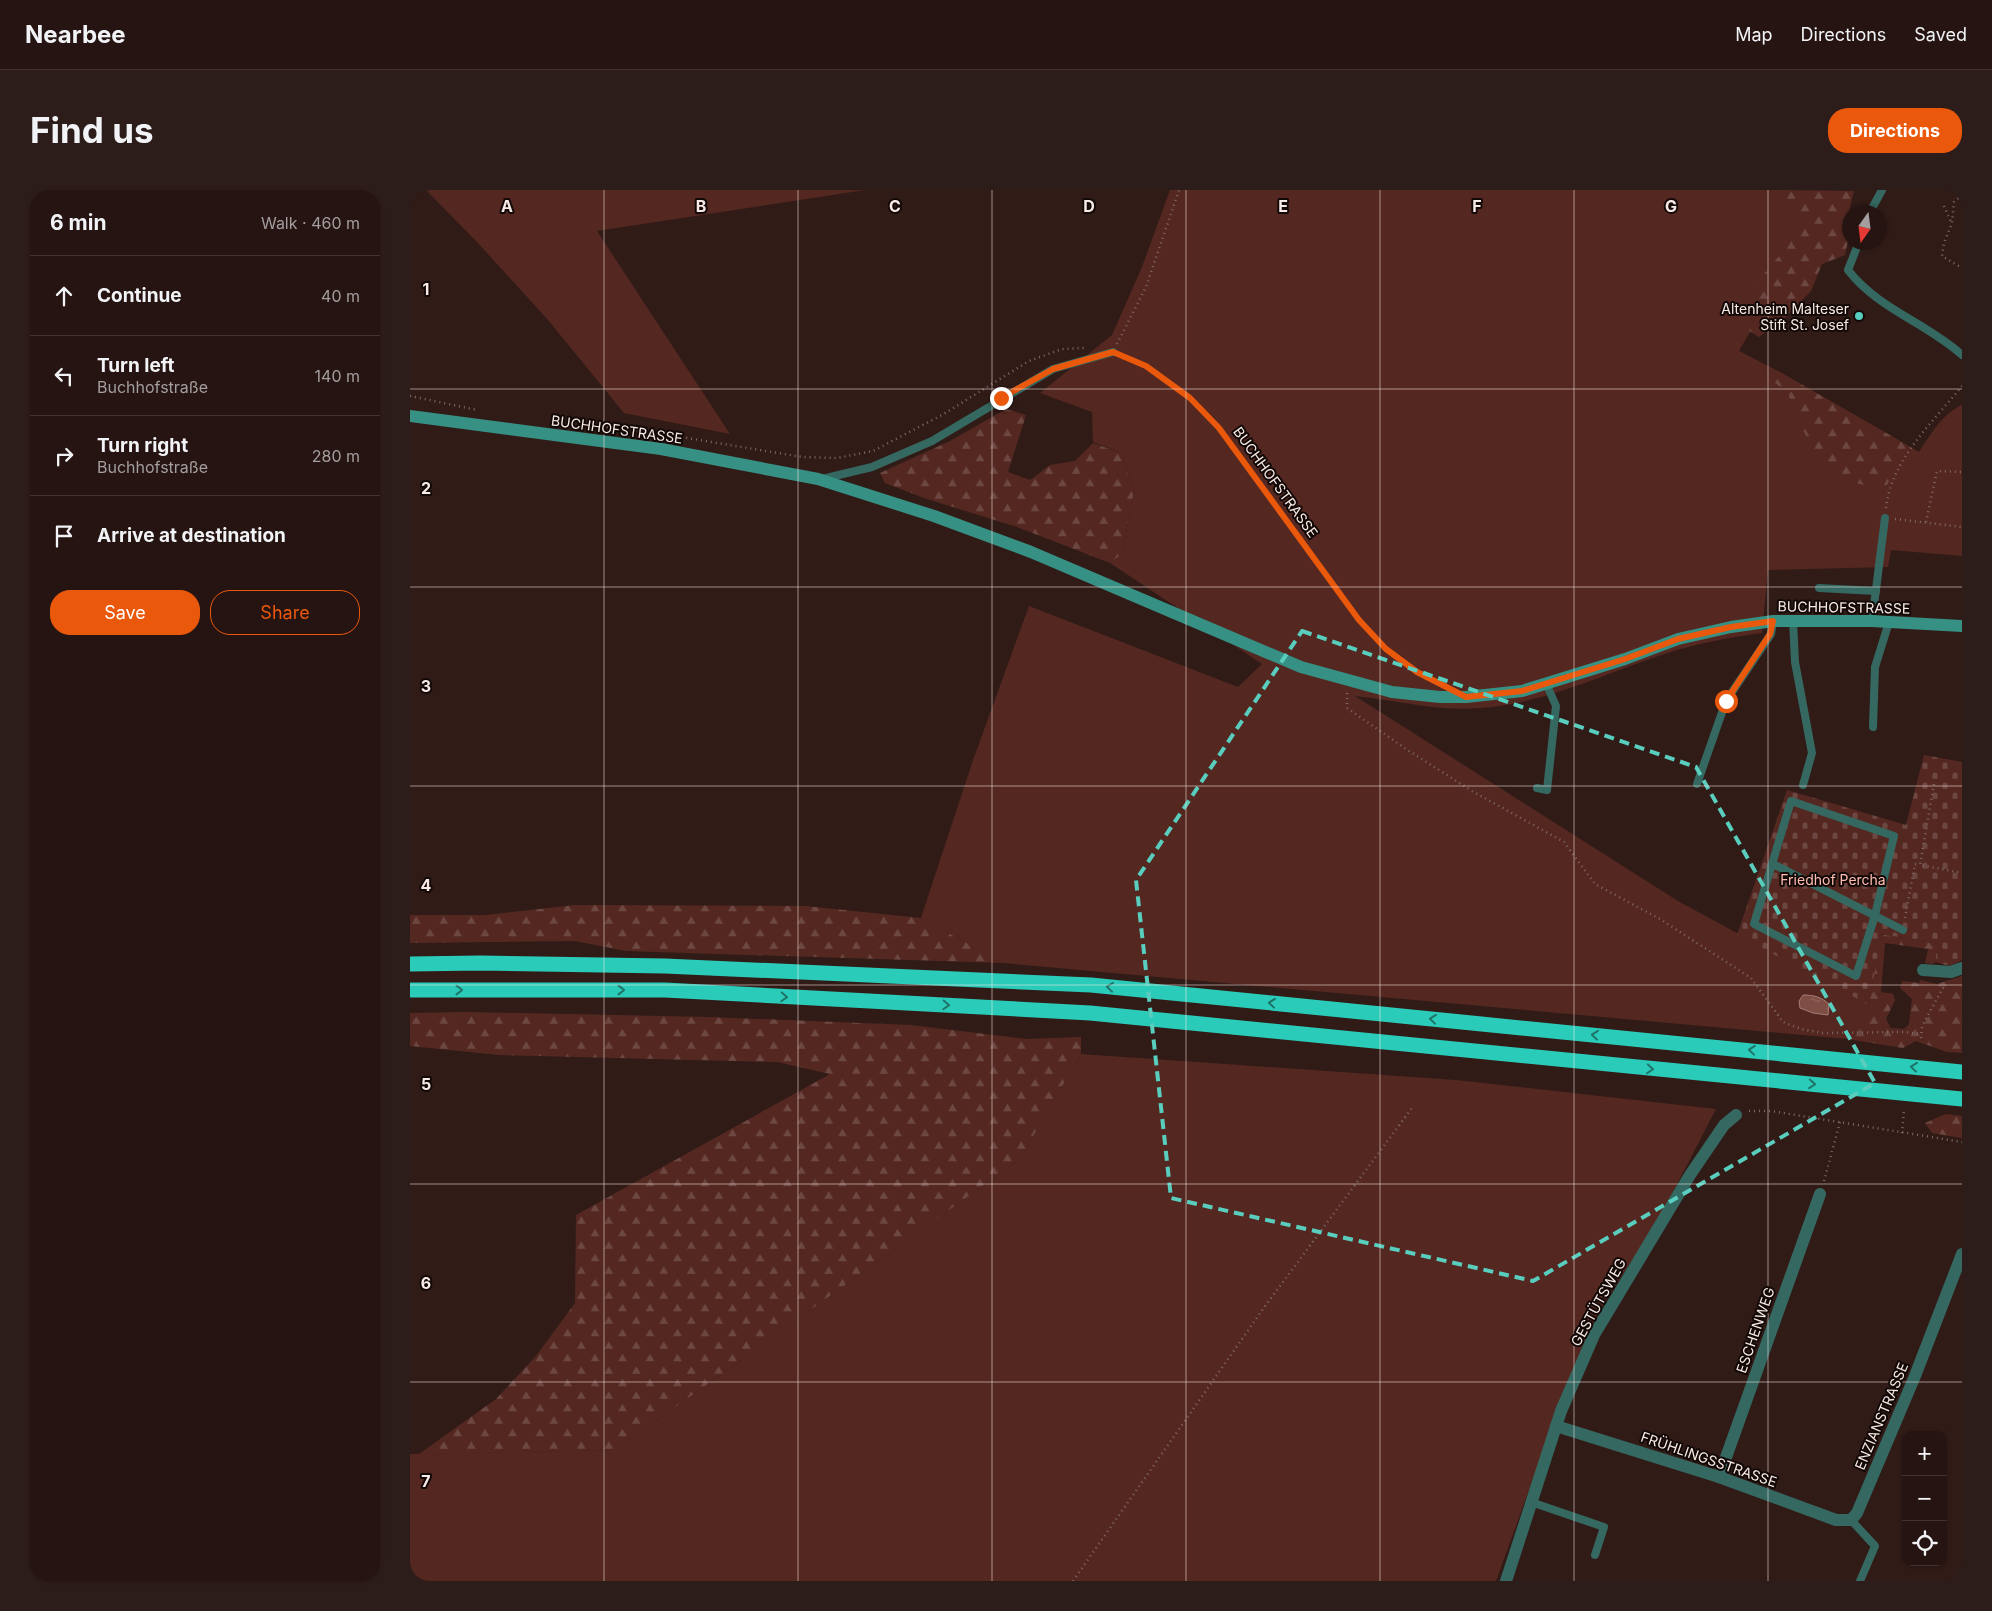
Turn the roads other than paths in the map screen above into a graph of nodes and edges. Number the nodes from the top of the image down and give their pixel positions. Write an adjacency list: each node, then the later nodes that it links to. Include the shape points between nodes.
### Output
1 (1882, 190): 2 (lane)
2 (1874, 205)
3 (1856, 250): 5 (lane, via 1848,270 1869,293)
4 (1113, 352): 7 (lane, BUCHHOFSTRASSE, via 1053,369 932,441 872,467)
5 (1962, 356)
6 (410, 416): 7 (main road, BUCHHOFSTRASSE, via 661,449)
7 (818, 480): 16 (main road, BUCHHOFSTRASSE, via 934,516 1031,552 1301,667 1350,682 1440,698 1522,691)
8 (1885, 518): 10 (lane)
9 (1819, 588): 10 (lane)
10 (1876, 591): 13 (lane)
11 (1793, 620): 12 (main road, BUCHHOFSTRASSE); 13 (main road, BUCHHOFSTRASSE); 19 (lane, via 1795,662 1812,753)
12 (1773, 621): 16 (main road, BUCHHOFSTRASSE, via 1678,639); 18 (lane, via 1770,634 1726,701)
13 (1872, 621): 14 (main road, BUCHHOFSTRASSE)
14 (1889, 622): 15 (main road, BUCHHOFSTRASSE); 17 (lane, via 1875,667)
15 (1962, 626)
16 (1546, 683): 20 (lane, via 1556,706 1547,790)
17 (1873, 727)
18 (1697, 784)
19 (1803, 785)
20 (1537, 788)
21 (1773, 864): 22 (lane); 22 (lane, via 1754,924 1856,976); 22 (lane, via 1791,801 1894,836)
22 (1875, 915): 23 (lane)
23 (1903, 930)
24 (410, 964): 28 (highway, one-way to 24, via 1091,985 666,966 480,962)
25 (1923, 970): 26 (street)
26 (1957, 970)
27 (410, 990): 29 (highway, one-way to 29, via 665,990 1090,1013)
28 (1962, 1072)
29 (1962, 1099)
30 (1736, 1115): 33 (street, GESTÜTSWEG, via 1724,1124 1690,1175 1594,1335)
31 (1820, 1194): 34 (street, ESCHENWEG)
32 (1962, 1254): 36 (street, ENZIANSTRASSE, via 1915,1376 1857,1513)
33 (1556, 1426): 34 (street, FRÜHLINGSSTRASSE); 35 (street, GESTÜTSWEG)
34 (1719, 1477): 36 (street, FRÜHLINGSSTRASSE, via 1836,1520)
35 (1531, 1502): 37 (lane, via 1604,1528); 38 (street, GESTÜTSWEG)
36 (1851, 1520): 39 (lane, via 1875,1546)
37 (1595, 1555)
38 (1506, 1581)
39 (1860, 1581)

